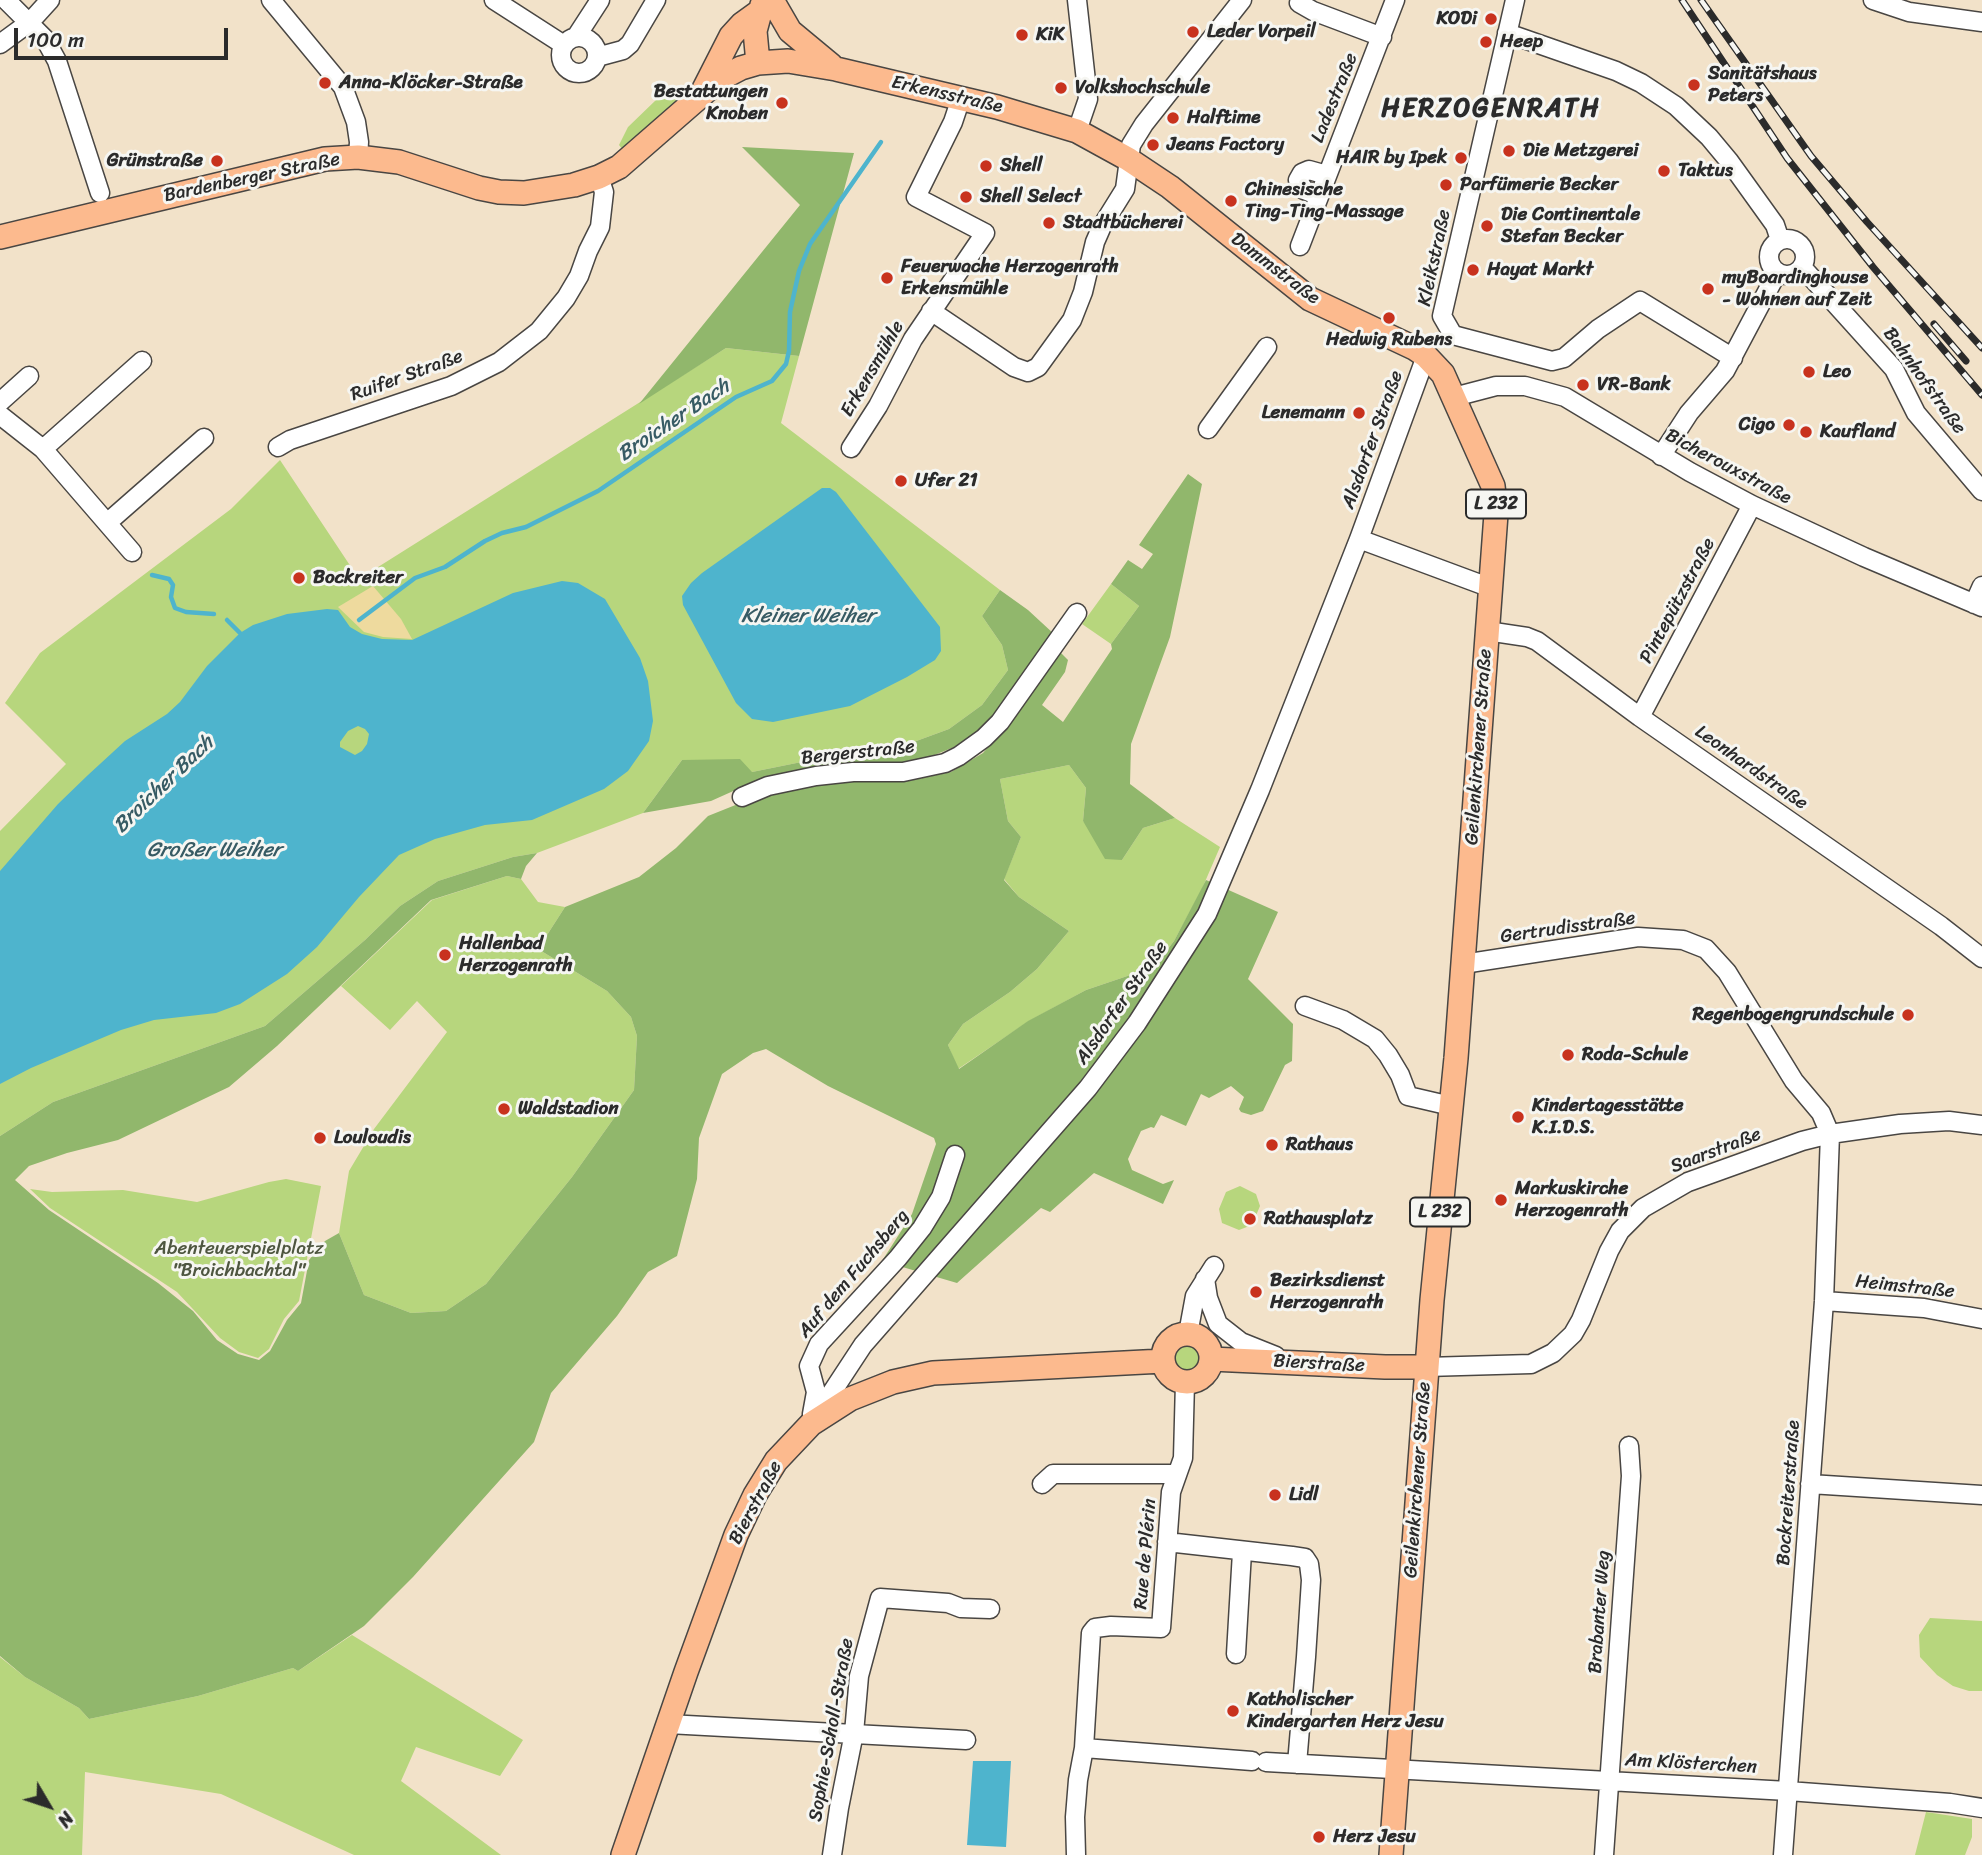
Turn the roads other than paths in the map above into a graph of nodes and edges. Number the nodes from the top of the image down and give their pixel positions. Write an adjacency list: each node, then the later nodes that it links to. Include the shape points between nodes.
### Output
1 (6, 0): 14 (street)
2 (50, 0): 14 (street)
3 (494, 0): 18 (street)
4 (600, 0): 18 (street)
5 (656, 0): 20 (street, via 623,51)
6 (1242, 0): 27 (street, via 1140,129)
7 (1395, 0): 17 (street, Ladestraße)
8 (1515, 0): 16 (street, Kleikstraße)
9 (1873, 0): 15 (street, via 1909,12)
10 (276, 2): 26 (street, via 343,87 356,122)
11 (1300, 3): 17 (street, Ladestraße)
12 (765, 4): 21 (main road, via 755,31); 22 (main road, via 804,45); 23 (main road, via 731,36)
13 (1078, 7): 25 (street, via 1088,99)
14 (30, 22): 19 (street); 30 (street, via 57,61)
15 (1982, 22)
16 (1507, 33): 33 (street, via 1616,71 1676,106 1729,161 1775,225); 40 (street, Kleikstraße, via 1442,316 1453,335 1552,361 1564,358 1640,301)
17 (1382, 37): 28 (street, Ladestraße)
18 (570, 41): 20 (street, via 590,40); 20 (street, via 561,57 575,72 589,70)
19 (0, 44)
20 (597, 57)
21 (758, 63): 22 (main road, Erkensstraße / L 232, via 788,61); 23 (main road, Bardenberger Straße, via 732,72)
22 (836, 69): 24 (main road, Erkensstraße / L 232)
23 (703, 92): 29 (main road, Bardenberger Straße, via 643,148)
24 (961, 98): 25 (main road, Erkensstraße / L 232); 37 (street, Erkensmühle, via 916,197 985,233)
25 (1077, 131): 27 (main road, Erkensstraße / L 232)
26 (358, 157): 29 (main road, Bardenberger Straße, via 399,162 499,191 551,190); 32 (main road, Bardenberger Straße, via 325,159)
27 (1128, 159): 37 (street, Erkensmühle, via 1125,189 1099,234 1072,320 1038,368 1028,372 1014,367); 39 (main road, Dammstraße / L 232, via 1310,299)
28 (1327, 175): 31 (street, Ladestraße); 31 (street, Ladestraße, via 1310,170 1298,180 1304,190)
29 (599, 177): 48 (street, Ruifer Straße, via 604,192 600,227 579,276 539,331 499,362 451,386)
30 (100, 193)
31 (1319, 196): 34 (street, Ladestraße)
32 (0, 237)
33 (1780, 240): 35 (street, via 1791,239 1801,245); 36 (street, via 1771,247 1768,258)
34 (1300, 246)
35 (1802, 267): 36 (street, via 1788,276); 52 (street, Bahnhofstraße, via 1894,369 1916,413)
36 (1777, 273): 40 (street)
37 (931, 311): 49 (street, Erkensmühle)
38 (1267, 347): 46 (street)
39 (1426, 356): 43 (main road, Dammstraße / L 232, via 1443,374); 55 (street, Alsdorfer Straße)
40 (1733, 358): 51 (street)
41 (142, 361): 50 (street)
42 (29, 376): 44 (street)
43 (1454, 397): 51 (street, Bicherouxstraße, via 1496,386 1548,391 1582,406); 58 (main road, Geilenkirchener Straße / L 232, via 1496,500)
44 (0, 402)
45 (0, 415): 50 (street)
46 (1208, 429)
47 (205, 439): 54 (street)
48 (278, 447)
49 (851, 448)
50 (43, 449): 54 (street)
51 (1661, 456): 53 (street, Bicherouxstraße)
52 (1982, 491)
53 (1752, 505): 59 (street, Bicherouxstraße); 62 (street, Pintepützstraße)
54 (107, 523): 56 (street)
55 (1359, 539): 58 (street, Alsdorfer Straße); 79 (street, Alsdorfer Straße, via 1231,862 1189,944 1088,1088 863,1345)
56 (132, 552)
57 (1982, 586): 59 (street)
58 (1491, 588): 61 (main road, Geilenkirchener Straße / L 232)
59 (1978, 606)
60 (1077, 613): 63 (street, Bergerstraße, via 1000,722 959,756 903,772 816,776)
61 (1487, 631): 62 (street, Leonhardstraße, via 1537,641); 65 (main road, Geilenkirchener Straße / L 232)
62 (1640, 717): 64 (street, Leonhardstraße)
63 (742, 797)
64 (1982, 958)
65 (1463, 964): 67 (main road, Geilenkirchener Straße / L 232); 69 (street, Gertrudisstraße, via 1638,937 1683,940 1706,950 1727,972)
66 (1305, 1006): 67 (street, via 1343,1020 1375,1039 1401,1075 1408,1096)
67 (1451, 1106): 77 (main road, Geilenkirchener Straße / L 232)
68 (1982, 1125): 69 (street, Saarstraße, via 1949,1121)
69 (1830, 1134): 71 (street, Bockreiterstraße); 77 (street, Saarstraße, via 1688,1182 1643,1208 1620,1231 1573,1334 1542,1360 1520,1365)
70 (955, 1155): 79 (street, Auf dem Fuchsberg, via 941,1197 922,1228 818,1344 809,1366 816,1392)
71 (1824, 1301): 72 (street, Heimstraße, via 1924,1308); 83 (street, Bockreiterstraße)
72 (1982, 1319)
73 (1188, 1334): 74 (main road, via 1202,1339); 75 (main road, via 1172,1339); 76 (street, via 1195,1296 1210,1273 1211,1308 1218,1324 1253,1349)
74 (1211, 1359): 76 (main road, Bierstraße); 78 (main road, via 1205,1374)
75 (1163, 1361): 78 (main road, via 1170,1375); 79 (main road, Bierstraße, via 933,1373 850,1399)
76 (1296, 1363): 77 (main road, Bierstraße)
77 (1426, 1367): 94 (main road, Geilenkirchener Straße / L 232)
78 (1185, 1382): 81 (street, Rue de Plérin, via 1182,1458)
79 (811, 1424): 89 (main road, Bierstraße, via 776,1461 747,1513)
80 (1629, 1446): 95 (street, Brabanter Weg, via 1631,1476)
81 (1176, 1474): 82 (street, via 1053,1474); 85 (street, Rue de Plérin)
82 (1042, 1484)
83 (1810, 1485): 84 (street); 96 (street, Bockreiterstraße)
84 (1982, 1495)
85 (1167, 1542): 86 (street); 92 (street, Rue de Plérin, via 1161,1628 1111,1626 1091,1633)
86 (1242, 1552): 88 (street); 93 (street, via 1305,1558 1311,1570)
87 (990, 1609): 90 (street, Sophie-Scholl-Straße, via 880,1598 859,1676)
88 (1236, 1654)
89 (668, 1724): 90 (street); 98 (main road, Bierstraße)
90 (854, 1733): 91 (street); 99 (street, Sophie-Scholl-Straße)
91 (966, 1740)
92 (1084, 1748): 93 (street, Am Klösterchen); 100 (street, via 1075,1817)
93 (1297, 1764): 94 (street, Am Klösterchen)
94 (1398, 1770): 95 (street, Am Klösterchen); 101 (main road, Geilenkirchener Straße / L 232)
95 (1609, 1780): 96 (street, Am Klösterchen); 102 (street, Brabanter Weg)
96 (1788, 1791): 97 (street, Am Klösterchen); 103 (street, Bockreiterstraße)
97 (1982, 1808)
98 (623, 1855)
99 (832, 1855)
100 (1076, 1855)
101 (1391, 1855)
102 (1604, 1855)
103 (1783, 1855)

